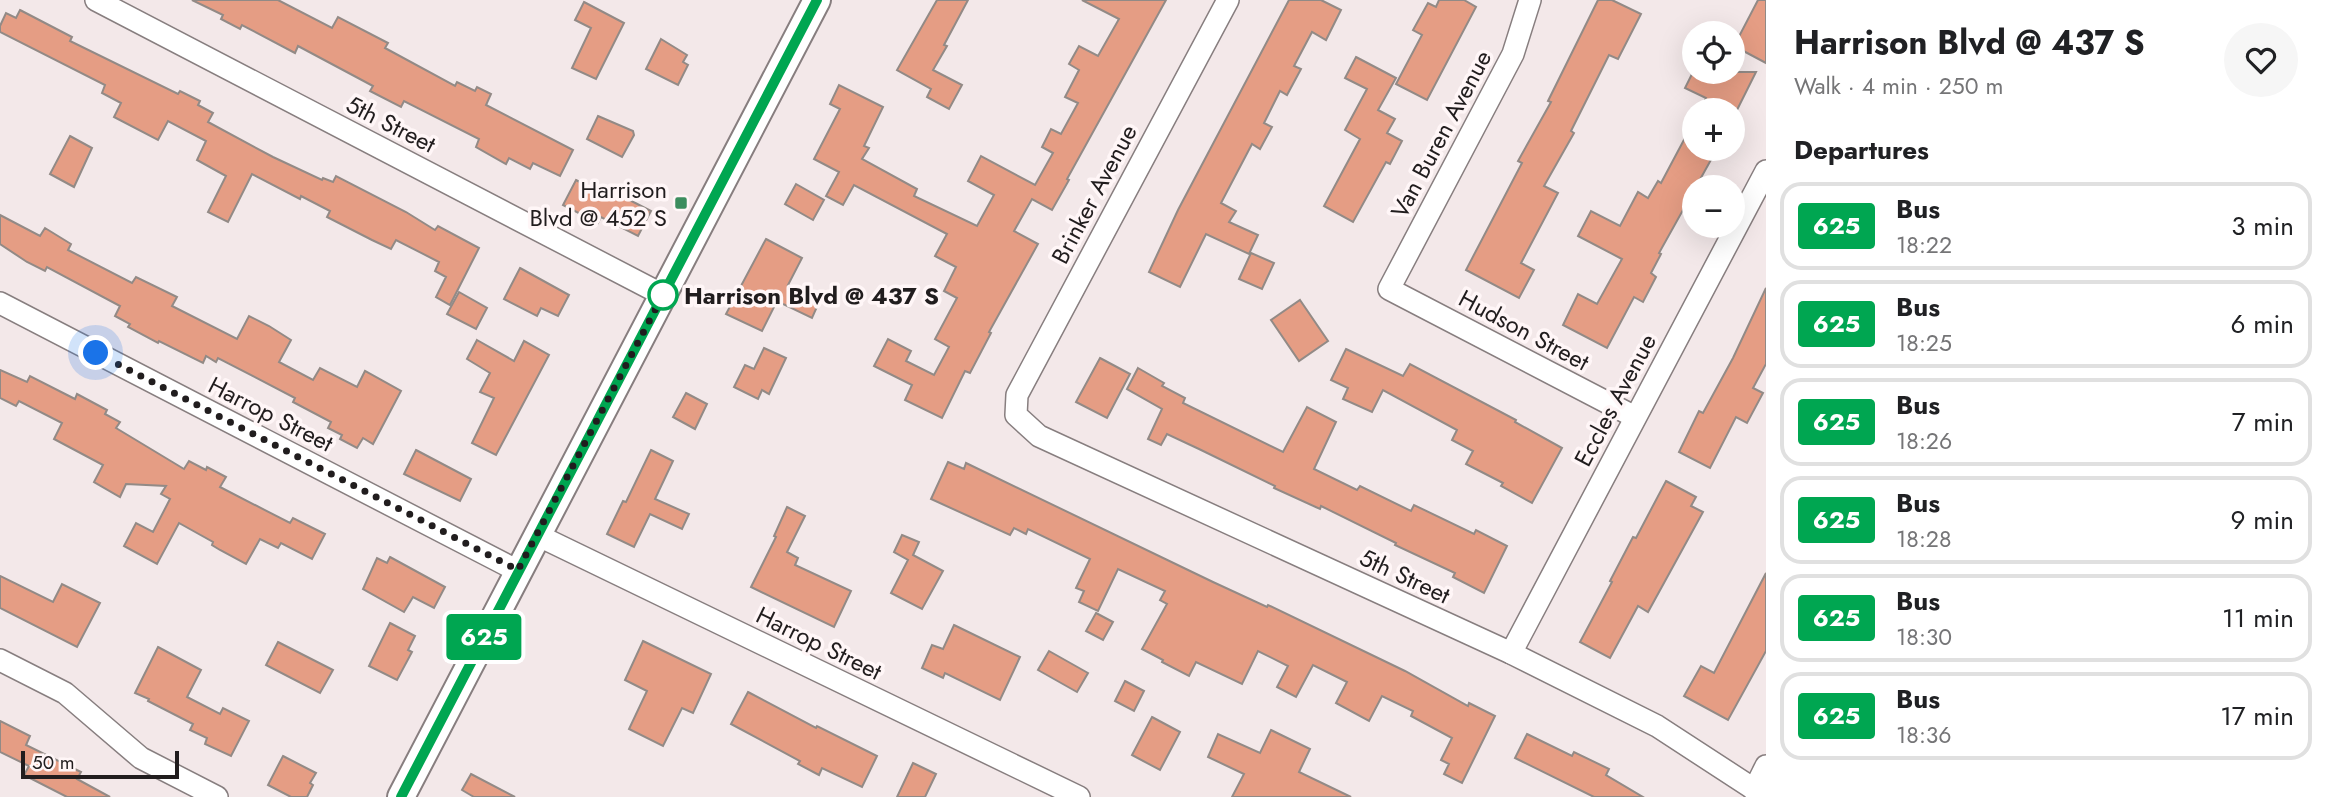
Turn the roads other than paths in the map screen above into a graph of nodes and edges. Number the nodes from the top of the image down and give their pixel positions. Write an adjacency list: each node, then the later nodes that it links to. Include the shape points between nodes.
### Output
1 (96, 0): 7 (street, 5th Street)
2 (817, 0): 7 (main road)
3 (1228, 0): 9 (street, Brinker Avenue, via 1017,395)
4 (1530, 0): 6 (street, Van Buren Avenue, via 1513,54)
5 (1766, 171): 10 (street, Eccles Avenue)
6 (1390, 289): 10 (street, Hudson Street)
7 (663, 295): 11 (main road)
8 (0, 303): 12 (street, Harrop Street)
9 (1016, 415): 13 (street, 5th Street, via 1039,436)
10 (1635, 417): 13 (street, Eccles Avenue)
11 (537, 535): 12 (main road); 19 (street, Harrop Street)
12 (518, 570): 18 (main road)
13 (1511, 653): 16 (street, 5th Street, via 1657,726)
14 (0, 660): 17 (street, via 65,693 141,758)
15 (1766, 766): 16 (street)
16 (1760, 793)
17 (217, 797)
18 (401, 797)
19 (1079, 797)

